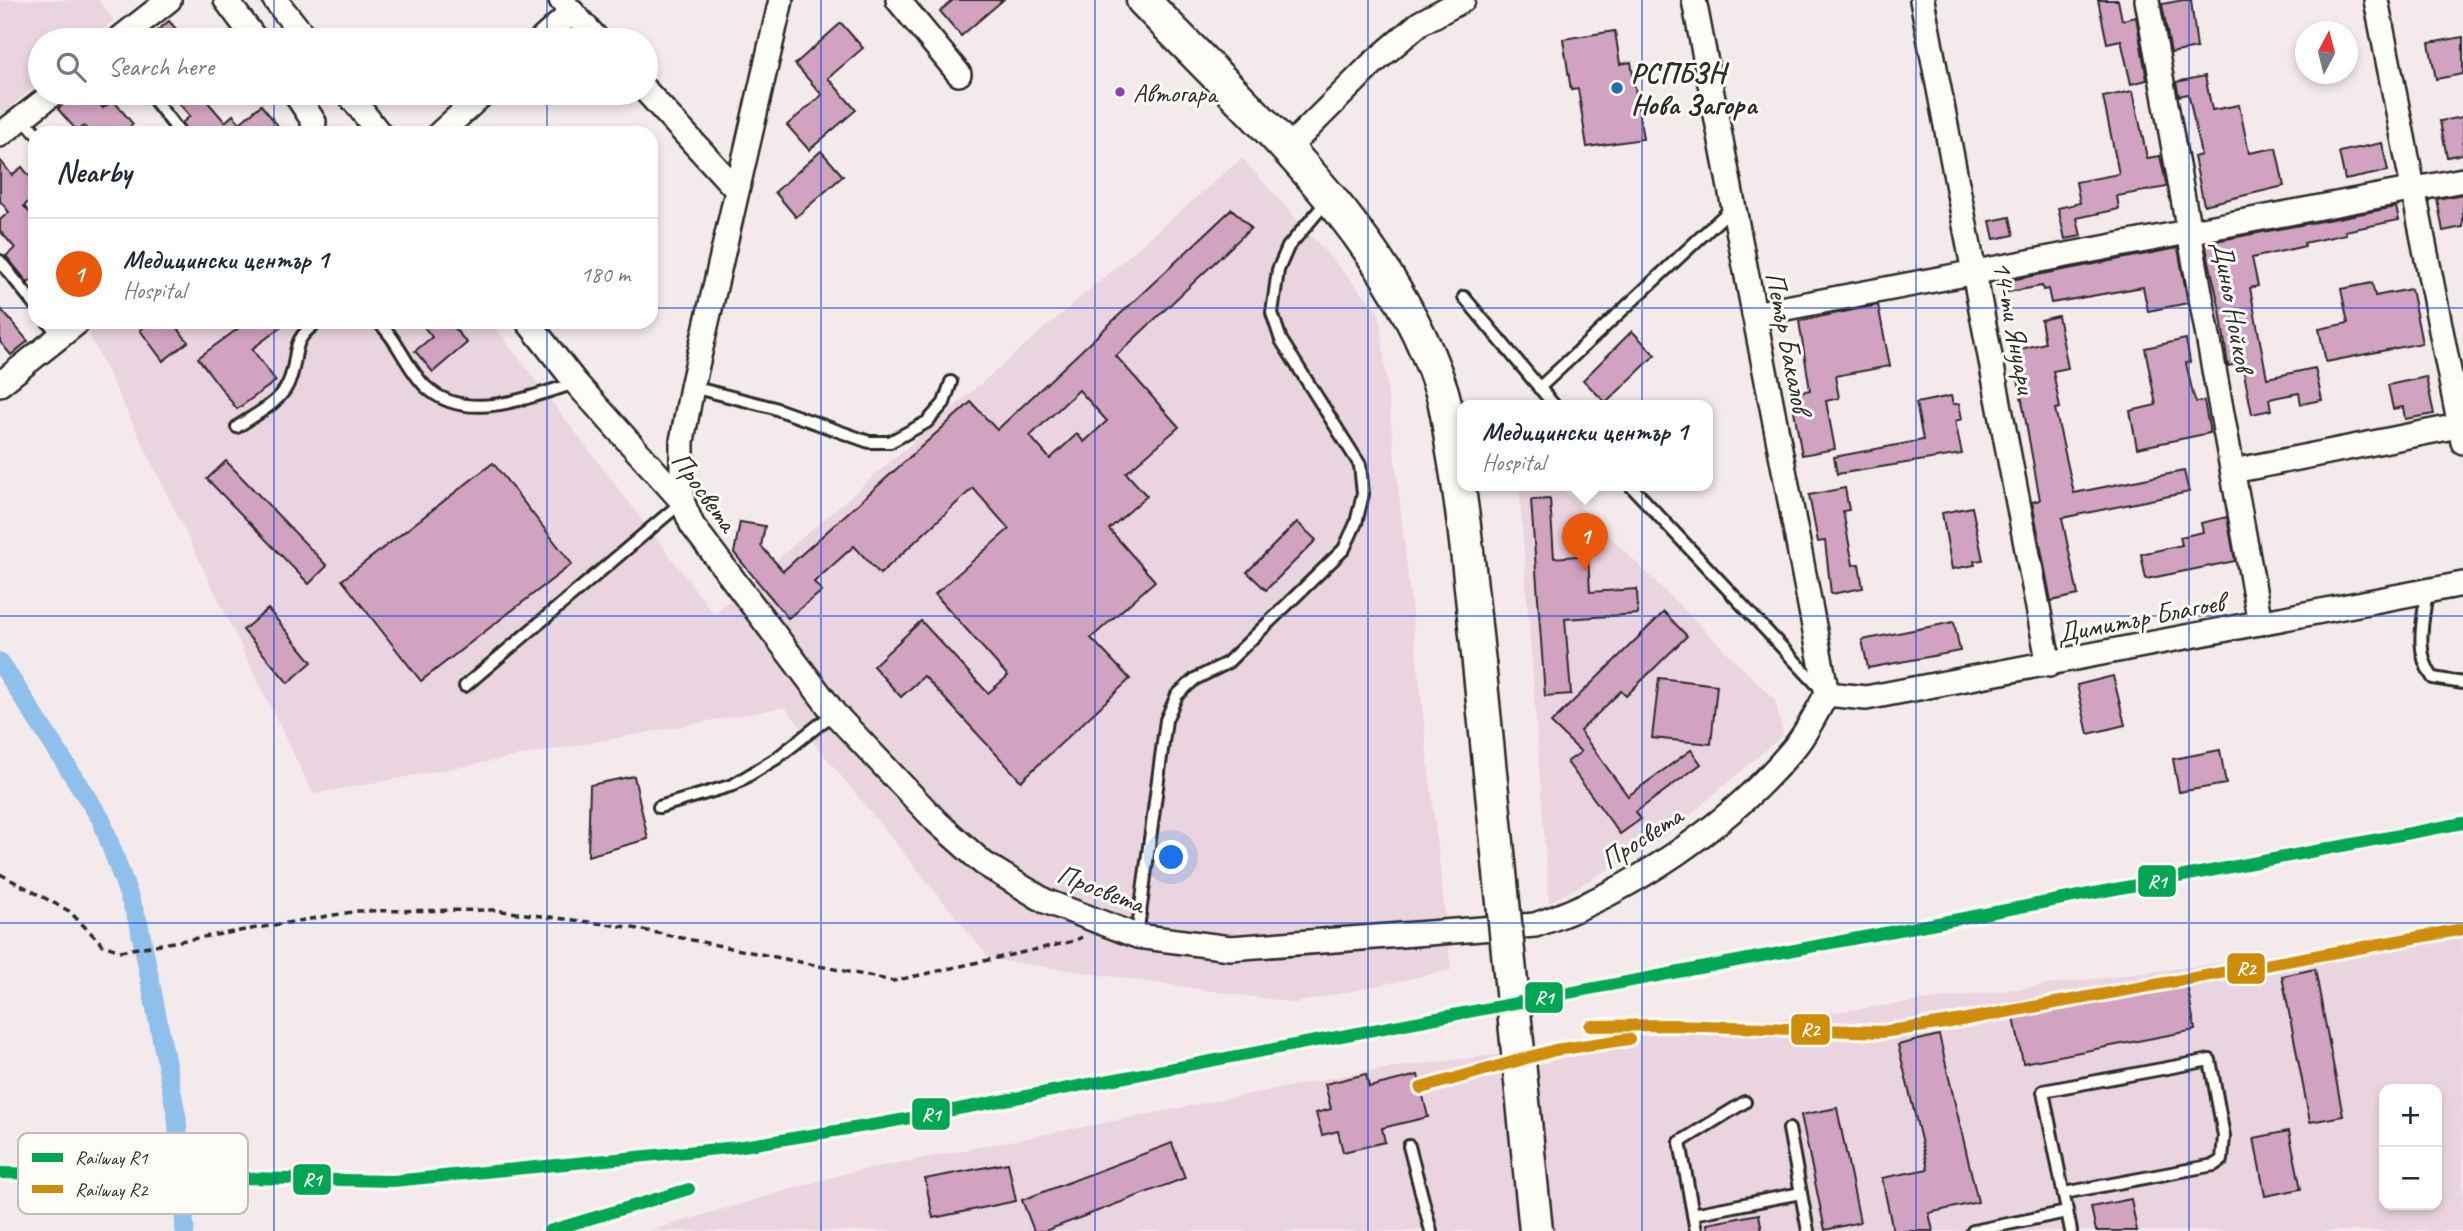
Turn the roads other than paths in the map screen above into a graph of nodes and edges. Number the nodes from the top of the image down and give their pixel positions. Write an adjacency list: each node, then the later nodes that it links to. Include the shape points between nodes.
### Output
1 (169, 0): 13 (street)
2 (226, 0): 14 (street)
3 (275, 0): 15 (street)
4 (781, 0): 33 (street)
5 (898, 0): 18 (street)
6 (1143, 0): 31 (main road)
7 (1463, 0): 31 (street, via 1420,23)
8 (1694, 0): 36 (street, Петър Бакалов)
9 (1922, 0): 39 (street, 14-ти Януари)
10 (2147, 0): 37 (street, Диньо Нойков)
11 (2376, 0): 34 (street)
12 (567, 6): 16 (street); 17 (street)
13 (133, 28)
14 (247, 28)
15 (297, 28)
16 (550, 28)
17 (587, 28)
18 (960, 74)
19 (658, 104): 33 (street)
20 (45, 105): 25 (street)
21 (158, 105): 26 (lane)
22 (303, 105): 27 (street)
23 (357, 105): 28 (street)
24 (471, 105): 29 (street)
25 (30, 125): 30 (street)
26 (175, 126)
27 (313, 126)
28 (374, 126)
29 (448, 126)
30 (0, 135)
31 (1286, 150): 35 (main road)
32 (2463, 180): 34 (street)
33 (736, 189): 50 (street)
34 (2412, 190): 37 (street); 54 (street)
35 (1330, 198): 55 (main road, bridge, via 1385,272 1415,324 1442,390); 69 (lane, via 1288,247 1278,270 1272,313 1281,340 1360,465 1363,494 1356,523 1344,550 1227,663 1195,679 1177,695 1166,720)
36 (1733, 207): 42 (street, Петър Бакалов); 51 (lane)
37 (2190, 231): 39 (street); 56 (street, Диньо Нойков)
38 (0, 261): 40 (lane)
39 (1974, 272): 42 (street); 63 (street, 14-ти Януари)
40 (28, 296)
41 (1464, 297): 51 (lane)
42 (1754, 314): 66 (street, Петър Бакалов)
43 (54, 329): 49 (street)
44 (308, 329): 53 (lane, via 298,340 288,385 278,399)
45 (382, 329): 48 (lane, via 426,387 466,405 491,406)
46 (533, 329): 48 (street, Просвета)
47 (951, 382): 50 (lane, via 944,403 927,422 890,442 869,442 771,407)
48 (576, 383): 59 (street, Просвета)
49 (0, 384)
50 (692, 387): 59 (street, via 682,441)
51 (1539, 388): 52 (lane)
52 (1550, 400)
53 (237, 427)
54 (2462, 431): 56 (street)
55 (1457, 470)
56 (2233, 471): 62 (street, Диньо Нойков)
57 (1461, 491): 78 (main road, bridge)
58 (1636, 491): 66 (lane)
59 (682, 502): 65 (lane); 67 (street, Просвета, via 692,525)
60 (2463, 584): 61 (street, Димитър Благоев)
61 (2427, 591): 62 (street, Димитър Благоев); 64 (lane, via 2421,632 2424,667 2433,678)
62 (2260, 623): 63 (street, Димитър Благоев)
63 (2049, 665): 66 (street, Димитър Благоев, via 1866,698)
64 (2463, 683)
65 (466, 686)
66 (1827, 694): 69 (street, Просвета, via 1796,746 1763,783 1684,848 1575,911 1535,925 1230,948)
67 (834, 713): 68 (lane, via 777,758 733,785); 69 (street, Просвета, via 937,822 983,863 1045,901)
68 (659, 807)
69 (1137, 936)
70 (1745, 1102): 76 (lane, via 1679,1142)
71 (1789, 1129): 73 (lane)
72 (1409, 1146): 77 (lane)
73 (1801, 1193): 76 (lane); 80 (lane)
74 (2064, 1193): 74 (lane, via 2043,1091 2210,1060 2224,1136 2222,1160); 75 (lane)
75 (2067, 1212): 81 (lane); 82 (lane)
76 (1693, 1214): 79 (lane)
77 (1432, 1231)
78 (1536, 1231)
79 (1696, 1231)
80 (1808, 1231)
81 (1973, 1231)
82 (2071, 1231)

